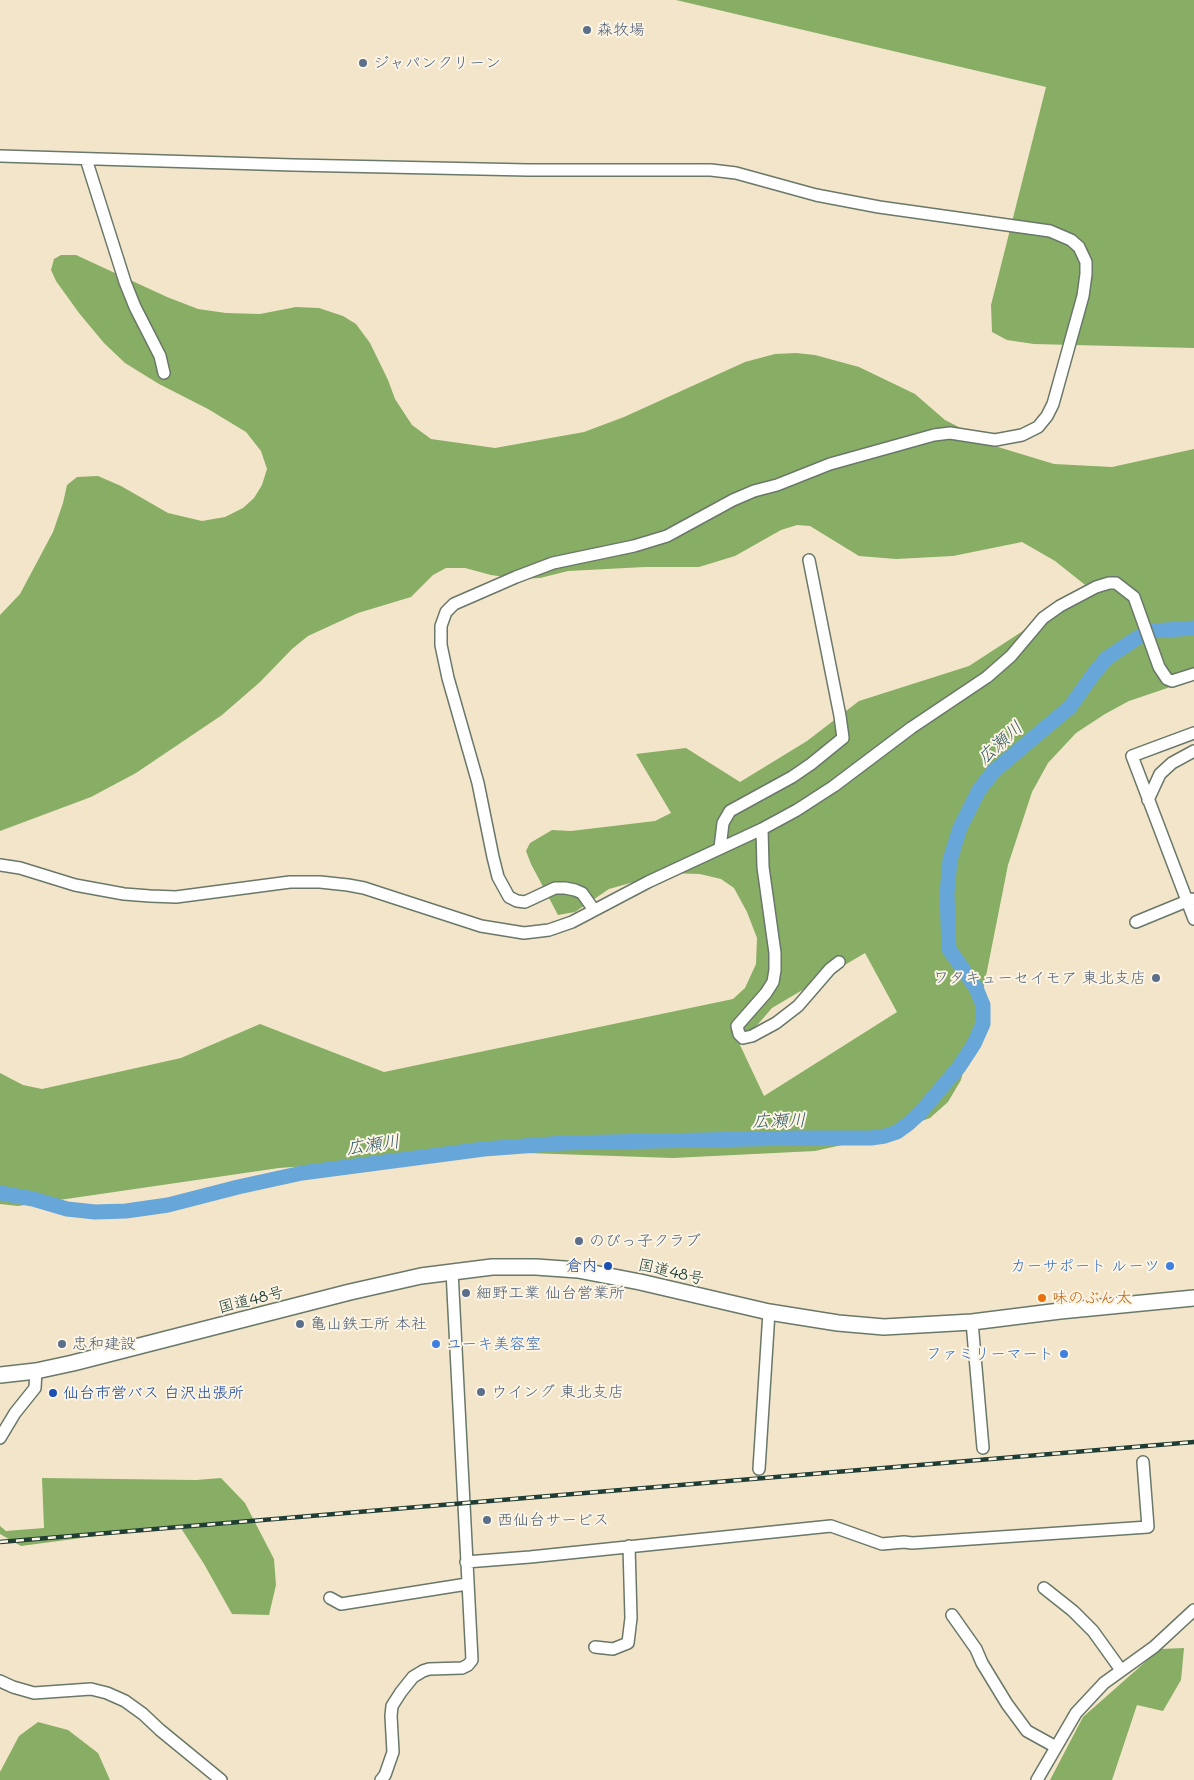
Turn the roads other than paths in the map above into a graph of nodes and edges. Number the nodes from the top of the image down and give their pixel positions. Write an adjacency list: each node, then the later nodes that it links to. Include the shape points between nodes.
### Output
1 (0, 156): 2 (street)
2 (86, 159): 3 (street, via 125,282 160,356); 13 (street, via 528,170 711,170 879,207 1050,231 1071,240 1078,247 1086,262 1083,296 1053,404 1038,427 1022,436 995,440 950,432 830,464 733,500 667,536 554,563 516,576 454,604 446,612 441,626 441,645 478,783 498,877 509,897 517,902 525,902 556,888 565,888 582,893)
3 (164, 373)
4 (809, 560): 10 (street, via 842,738 792,777 730,811 723,822)
5 (1194, 674): 9 (street, via 1172,681 1162,675 1134,597 1116,583 1096,587 1043,618 1011,656 987,677 911,728 834,786)
6 (1194, 733): 8 (street, via 1132,756)
7 (1194, 751): 8 (street, via 1160,774)
8 (1148, 800): 12 (street)
9 (762, 829): 10 (street); 16 (street, via 775,970 773,982 766,993 737,1026 738,1034 743,1038 752,1036 776,1023 798,1006)
10 (720, 848): 13 (street)
11 (0, 865): 13 (street, via 75,885 150,896 176,897 290,882 348,885 481,926 524,932 549,930)
12 (1190, 900): 14 (street); 15 (street)
13 (594, 910)
14 (1194, 919)
15 (1136, 922)
16 (839, 962)
17 (452, 1271): 19 (highway, 国道48号, via 497,1266 578,1270); 21 (highway, 国道48号, via 350,1292); 28 (street)
18 (1194, 1298): 20 (highway, 国道48号)
19 (770, 1312): 20 (highway, 国道48号, via 884,1327); 26 (street)
20 (972, 1322): 24 (street)
21 (36, 1372): 22 (highway, 国道48号); 23 (street, via 35,1388)
22 (0, 1375)
23 (0, 1438)
24 (983, 1448)
25 (1143, 1462): 27 (street, via 1148,1527 882,1544 830,1526)
26 (759, 1469)
27 (629, 1546): 28 (street); 34 (street, via 631,1618 628,1643 613,1650)
28 (466, 1562): 29 (street)
29 (467, 1584): 31 (street, via 341,1604); 39 (street, via 470,1664 459,1668 426,1669 401,1692 392,1706 393,1752)
30 (1044, 1588): 35 (street, via 1093,1631)
31 (330, 1598)
32 (1194, 1610): 35 (street, via 1154,1647)
33 (952, 1615): 37 (street, via 1027,1732)
34 (595, 1647)
35 (1122, 1670): 37 (street, via 1104,1683 1076,1713)
36 (0, 1681): 38 (street, via 34,1693 91,1689 125,1701)
37 (1056, 1747): 40 (street)
38 (221, 1780)
39 (381, 1780)
40 (1037, 1780)

